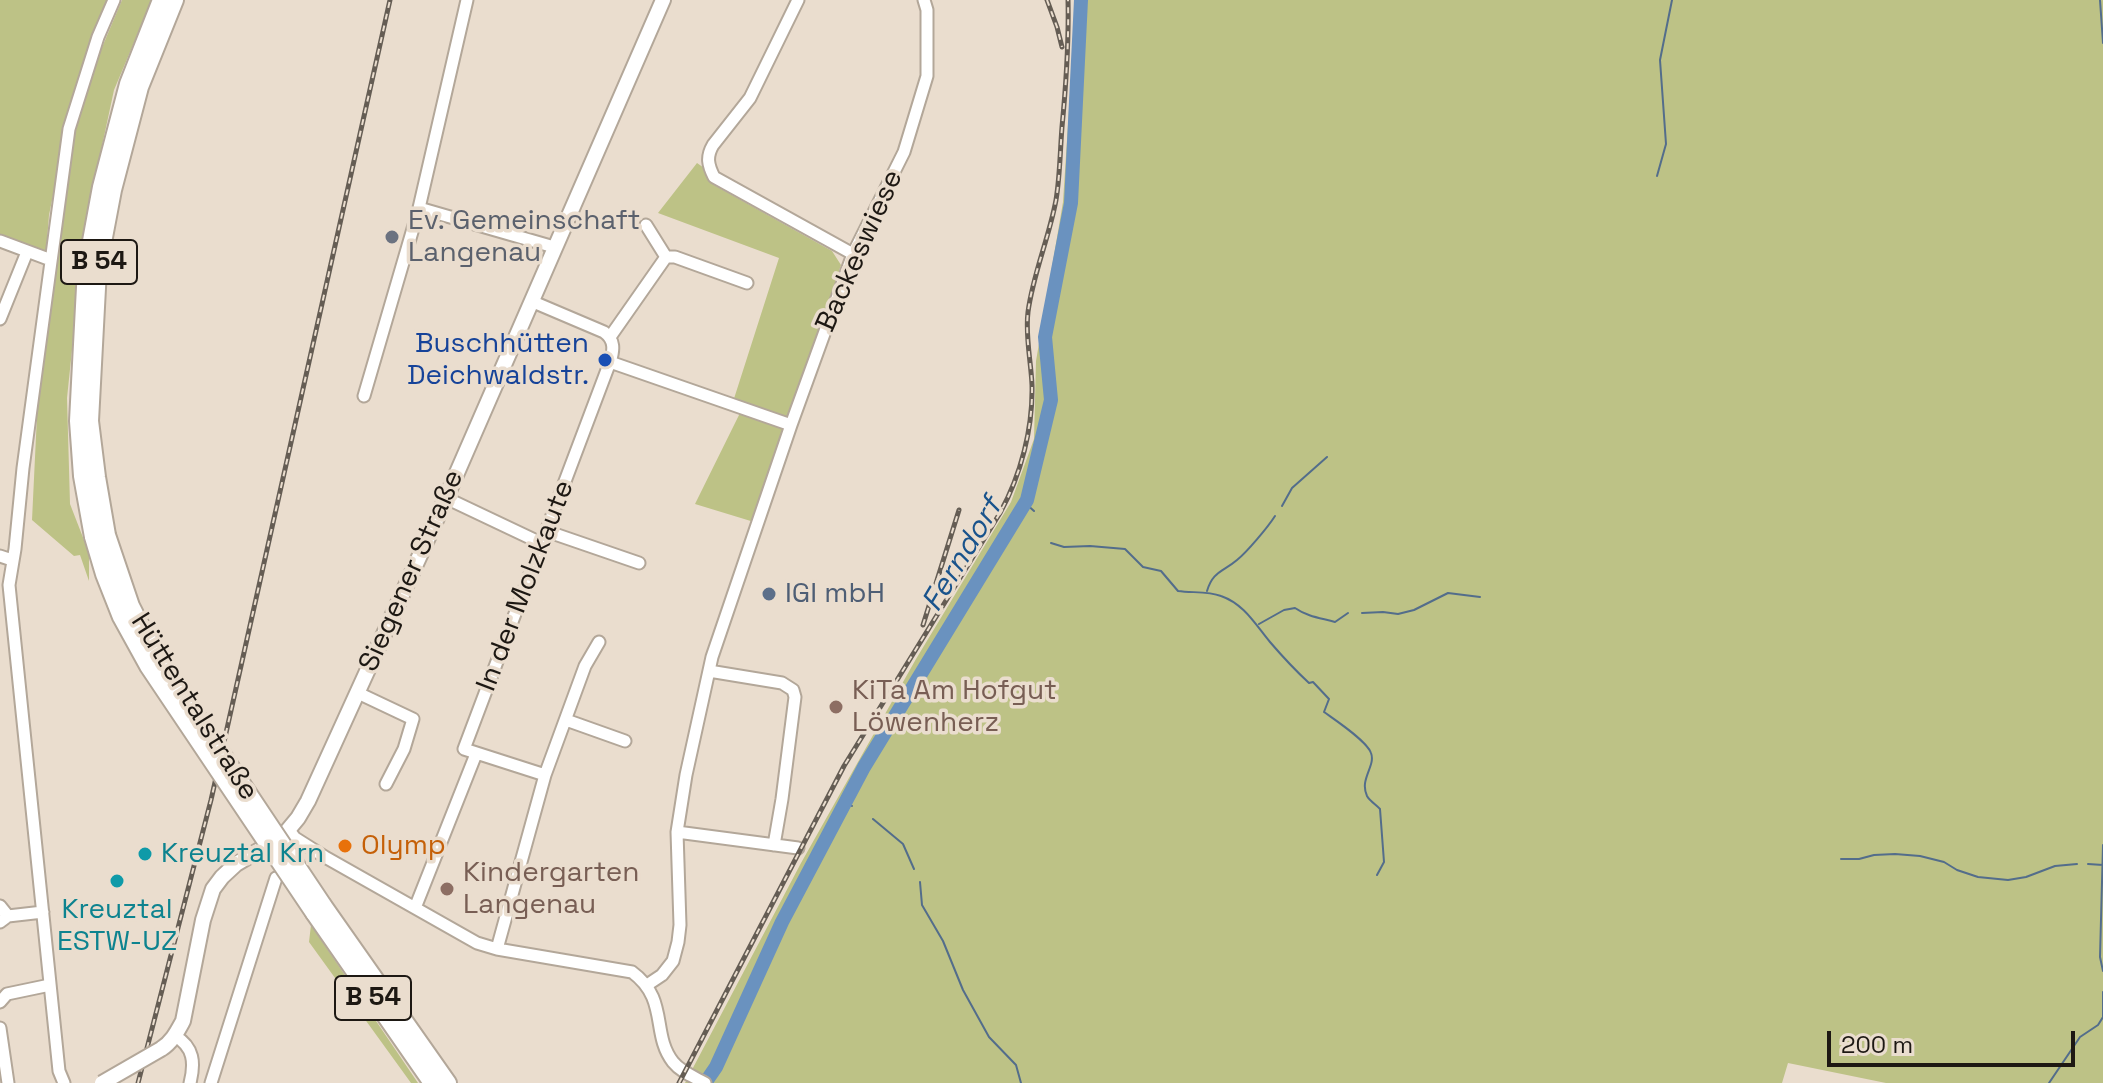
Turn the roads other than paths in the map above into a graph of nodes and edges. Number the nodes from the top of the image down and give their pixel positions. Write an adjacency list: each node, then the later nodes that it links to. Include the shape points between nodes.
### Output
1 (114, 0): 15 (street, via 69,129)
2 (161, 0): 24 (highway, Hüttentalstraße / B 54, via 128,84 86,268 78,421 82,476)
3 (175, 0): 24 (highway, Hüttentalstraße / B 54, via 140,87 98,269 90,421)
4 (467, 0): 8 (street)
5 (663, 0): 11 (main road, Siegener Straße)
6 (798, 0): 13 (street, via 750,98 709,151 708,164 714,177)
7 (924, 0): 13 (street, Backeswiese, via 927,76 904,152)
8 (419, 208): 11 (street); 21 (street)
9 (646, 225): 14 (street)
10 (0, 241): 12 (street)
11 (554, 247): 17 (main road, Siegener Straße)
12 (27, 252): 15 (street); 18 (street)
13 (853, 254): 22 (street, Backeswiese)
14 (666, 257): 16 (street); 19 (street)
15 (51, 260): 27 (street)
16 (747, 283)
17 (531, 301): 19 (street); 23 (main road, Siegener Straße)
18 (0, 319)
19 (610, 337): 20 (street, In der Molzkaute)
20 (610, 362): 22 (street); 25 (street, In der Molzkaute)
21 (364, 396)
22 (791, 425): 30 (street, Backeswiese)
23 (446, 498): 25 (street); 31 (main road, Siegener Straße)
24 (100, 536): 44 (highway, Hüttentalstraße / B 54, bridge, via 104,574 148,666)
25 (544, 538): 28 (street); 34 (street, In der Molzkaute, via 464,749)
26 (0, 556): 27 (street)
27 (12, 560): 45 (street, via 10,607)
28 (639, 563)
29 (599, 642): 32 (street)
30 (709, 671): 38 (street, Backeswiese); 39 (street, via 782,683 793,690)
31 (358, 693): 36 (street, via 413,719); 37 (main road, Siegener Straße)
32 (566, 720): 33 (street); 35 (street)
33 (625, 741)
34 (476, 754): 35 (street); 43 (street, In der Molzkaute)
35 (545, 775): 47 (street)
36 (386, 784)
37 (289, 830): 43 (street, via 325,857); 52 (main road, Siegener Straße, via 236,864 213,889)
38 (677, 832): 39 (street); 49 (street, Backeswiese, via 678,942 673,961)
39 (774, 845): 40 (street)
40 (798, 848)
41 (276, 878): 57 (street)
42 (0, 906): 46 (street)
43 (415, 908): 47 (street)
44 (318, 909): 58 (highway, Hüttentalstraße / B 54); 59 (highway, Hüttentalstraße / B 54)
45 (43, 912): 46 (street); 48 (street)
46 (4, 919)
47 (497, 949): 49 (street, via 622,969)
48 (50, 985): 50 (street, via 7,994); 54 (street)
49 (647, 985): 60 (street, via 674,1064)
50 (0, 1002)
51 (0, 1028): 53 (street)
52 (175, 1036): 55 (main road, Siegener Straße, bridge); 56 (street, via 193,1059)
53 (8, 1083)
54 (64, 1083)
55 (102, 1083)
56 (190, 1083)
57 (211, 1083)
58 (432, 1083)
59 (448, 1083)
60 (705, 1083)

